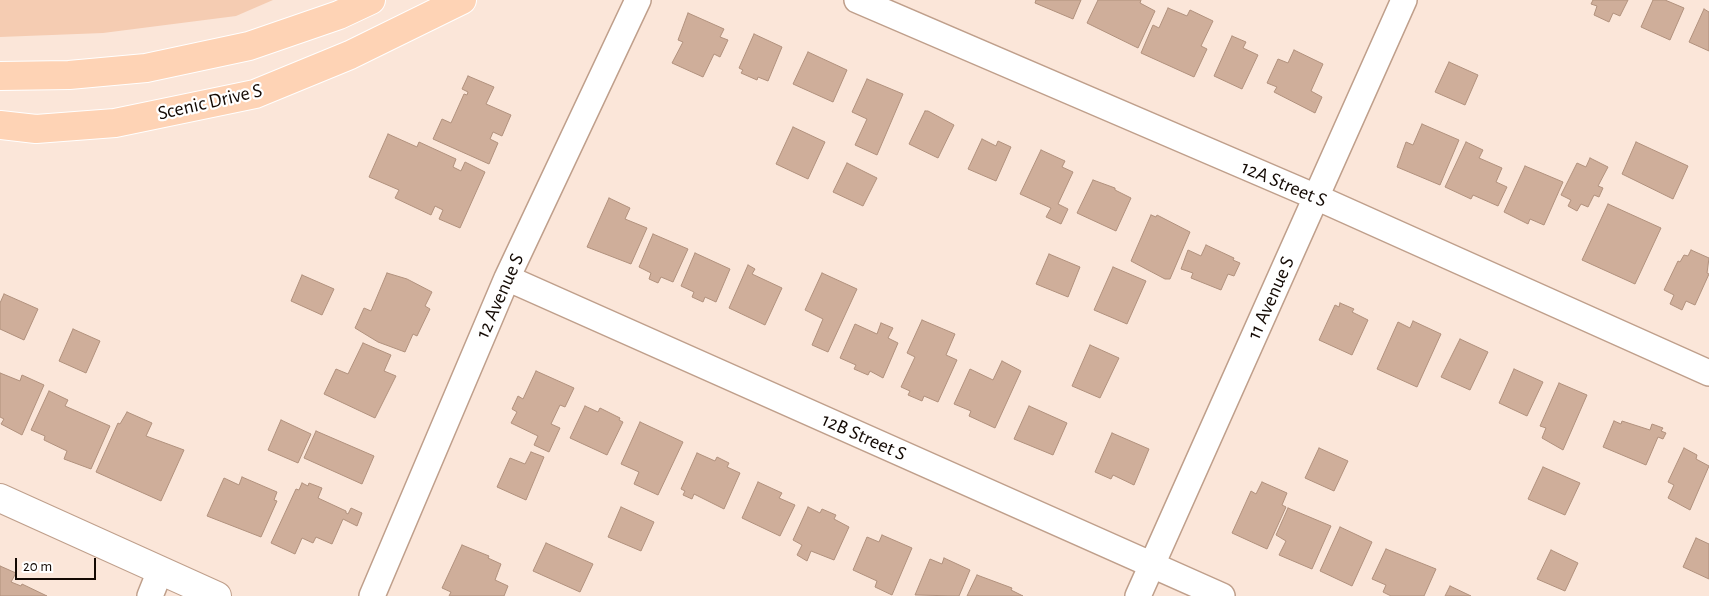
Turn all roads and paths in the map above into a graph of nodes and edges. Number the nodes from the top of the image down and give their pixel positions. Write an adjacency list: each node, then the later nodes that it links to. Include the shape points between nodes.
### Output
1 (371, 0): 6 (main road, via 339,15 249,46 146,68 69,75)
2 (462, 0): 7 (main road, Scenic Drive S, via 350,55 254,94 115,123 36,129)
3 (638, 0): 9 (street, 12 Avenue S)
4 (857, 0): 8 (street, 12A Street S)
5 (1404, 0): 8 (street, 11 Avenue S)
6 (0, 76)
7 (0, 125)
8 (1316, 197): 10 (street, 12A Street S); 12 (street, 11 Avenue S)
9 (507, 278): 12 (street, 12B Street S); 16 (street, 12 Avenue S)
10 (1709, 373)
11 (0, 498): 13 (street)
12 (1151, 565): 17 (street, 11 Avenue S); 18 (street, 12B Street S)
13 (160, 571): 14 (street); 15 (street)
14 (150, 596)
15 (217, 596)
16 (372, 596)
17 (1138, 596)
18 (1222, 596)

